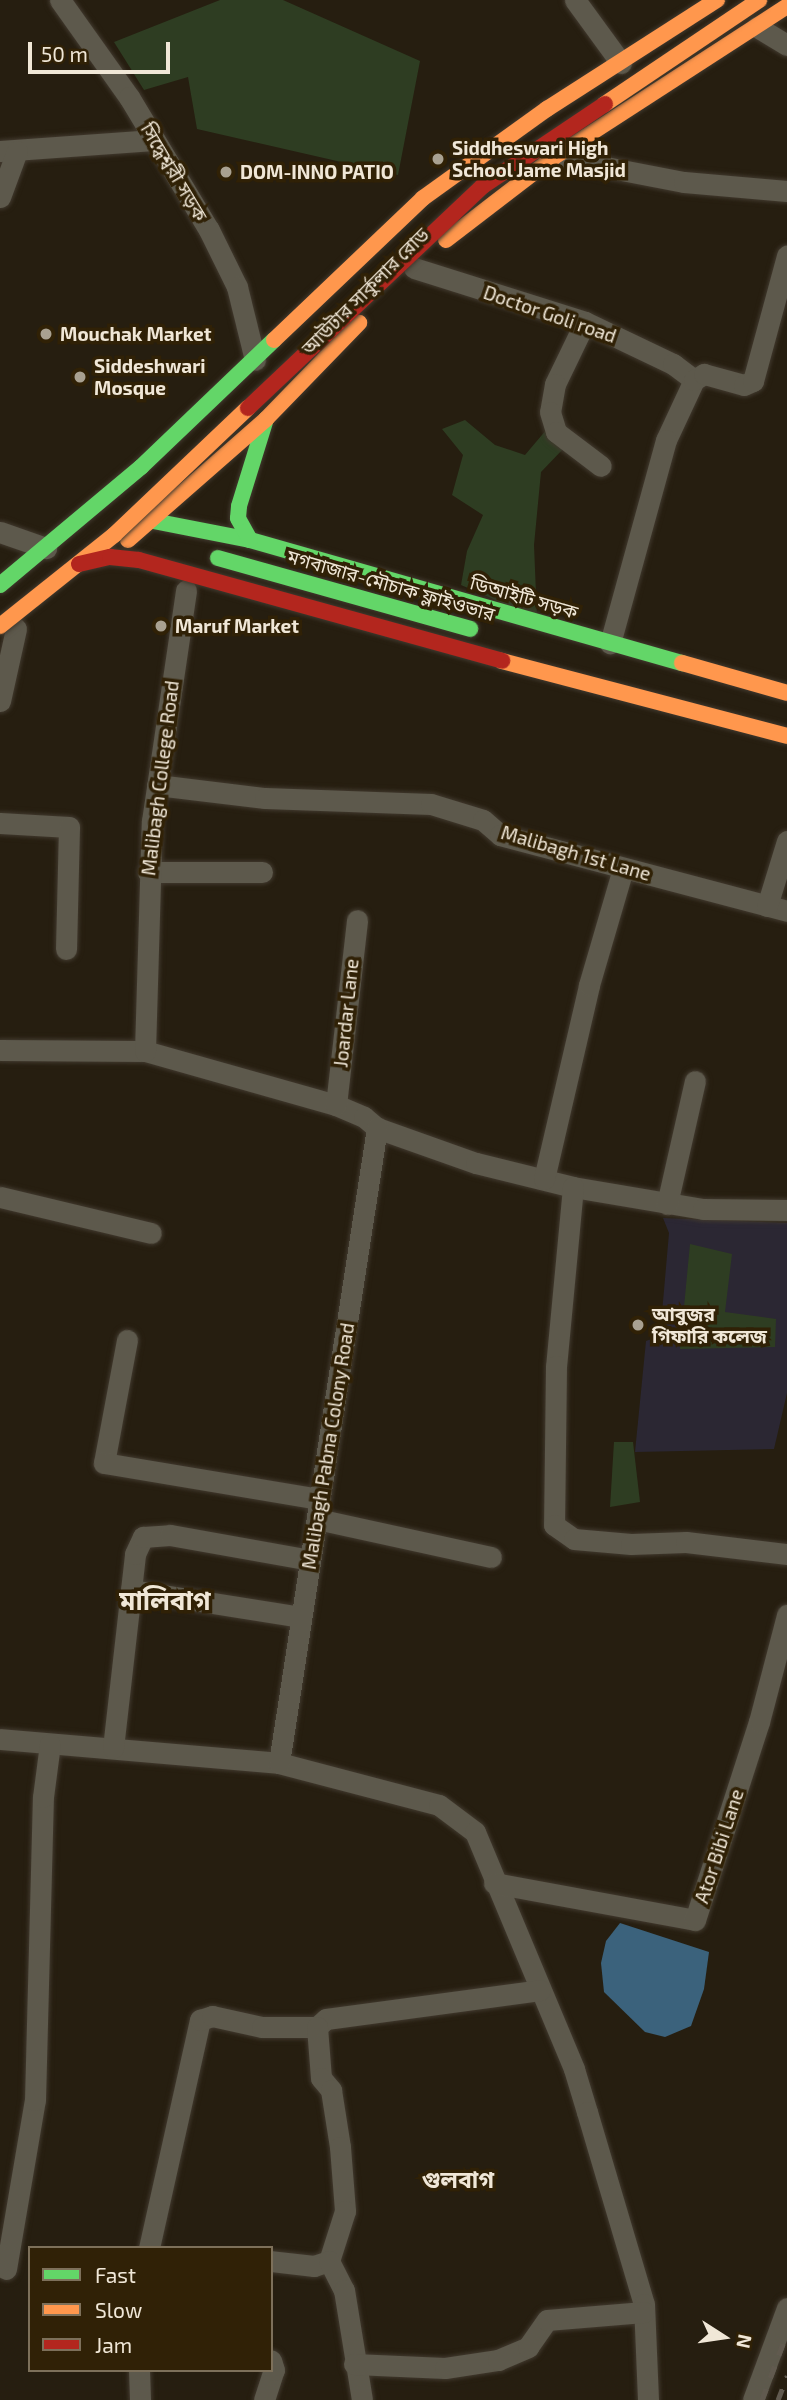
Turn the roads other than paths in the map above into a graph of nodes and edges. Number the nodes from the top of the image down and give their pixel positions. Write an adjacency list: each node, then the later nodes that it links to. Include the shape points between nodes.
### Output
1 (60, 0): 10 (street, সিদ্ধেশ্বরী সড়ক)
2 (575, 0): 9 (street)
3 (717, 0): 9 (main road, আউটার সার্কুলার রোড)
4 (738, 0): 28 (main road, আউটার সার্কুলার রোড, via 434,202 213,417)
5 (759, 0): 26 (main road, আউটার সার্কুলার রোড, bridge, via 483,186)
6 (787, 6): 7 (main road, আউটার সার্কুলার রোড)
7 (757, 27): 8 (street); 12 (main road, আউটার সার্কুলার রোড)
8 (787, 45)
9 (621, 63): 19 (main road, আউটার সার্কুলার রোড, via 423,198)
10 (154, 140): 11 (street); 19 (street, সিদ্ধেশ্বরী সড়ক, via 209,230 237,287)
11 (8, 151): 14 (street)
12 (554, 157): 13 (street, via 645,176); 16 (main road, আউটার সার্কুলার রোড, via 469,219)
13 (787, 191)
14 (0, 197)
15 (787, 256): 17 (street)
16 (414, 268): 18 (street, Doctor Goli road); 21 (main road, আউটার সার্কুলার রোড)
17 (779, 319): 20 (street, via 753,380 744,385 704,374)
18 (584, 322): 20 (street, Doctor Goli road, via 673,364); 23 (street, via 555,384 550,412 556,432)
19 (255, 360): 22 (main road, আউটার সার্কুলার রোড)
20 (694, 380): 39 (street, via 666,440)
21 (266, 419): 24 (main road, আউটার সার্কুলার রোড); 29 (main road, via 239,506 238,517)
22 (143, 465): 24 (main road); 27 (main road, via 140,487); 28 (main road, আউটার সার্কুলার রোড)
23 (601, 466)
24 (175, 502): 27 (main road, আউটার সার্কুলার রোড)
25 (0, 532): 28 (street)
26 (114, 535): 27 (main road); 28 (main road); 37 (main road, আউটার সার্কুলার রোড, bridge)
27 (158, 537): 28 (main road, via 120,517); 29 (main road, ডিআইটি সড়ক); 31 (main road, আউটার সার্কুলার রোড); 36 (main road, via 192,577 256,599)
28 (61, 540): 31 (main road); 33 (main road, আউটার সার্কুলার রোড); 35 (main road)
29 (250, 540): 39 (main road, ডিআইটি সড়ক)
30 (201, 554): 38 (main road, মগবাজার-মৌচাক ফ্লাইওভার, bridge)
31 (86, 573): 32 (main road, আউটার সার্কুলার রোড)
32 (69, 585): 34 (main road, via 111,573); 37 (main road, আউটার সার্কুলার রোড)
33 (0, 586)
34 (186, 590): 36 (main road); 44 (street, Malibagh College Road)
35 (0, 600)
36 (264, 608): 43 (main road, via 549,690)
37 (4, 629): 41 (street); 42 (main road, bridge, via 69,568 102,558 139,559)
38 (488, 635)
39 (610, 643): 40 (main road, ডিআইটি সড়ক)
40 (787, 693)
41 (0, 701)
42 (787, 736)
43 (787, 748)
44 (157, 785): 47 (street, Malibagh 1st Lane, via 265,798 431,804 483,820 500,835); 48 (street, Malibagh College Road)
45 (0, 823): 52 (street, via 69,827)
46 (787, 841): 50 (street)
47 (623, 869): 50 (street, Malibagh 1st Lane); 58 (street, via 589,985)
48 (148, 872): 49 (street); 54 (street, Malibagh College Road)
49 (262, 872)
50 (777, 909)
51 (357, 920): 56 (street, Joardar Lane)
52 (66, 949)
53 (0, 1050): 54 (street)
54 (145, 1051): 56 (street)
55 (695, 1081): 61 (street)
56 (336, 1105): 57 (street, via 365,1117)
57 (377, 1128): 58 (street, via 476,1163); 65 (street, Malibagh Pabna Colony Road)
58 (544, 1179): 59 (street)
59 (573, 1187): 61 (street); 66 (street, via 555,1366 554,1525 574,1539 686,1542)
60 (0, 1197): 63 (street)
61 (667, 1204): 62 (street)
62 (787, 1210)
63 (151, 1233)
64 (127, 1340): 65 (street, via 104,1463)
65 (319, 1509): 67 (street); 68 (street, Malibagh Pabna Colony Road)
66 (787, 1554)
67 (491, 1557)
68 (310, 1560): 69 (street, via 148,1535 138,1541); 71 (street, Malibagh Pabna Colony Road)
69 (131, 1590): 71 (street); 74 (street)
70 (787, 1615): 76 (street, Ator Bibi Lane, via 759,1722 695,1920)
71 (301, 1617): 75 (street, Malibagh Pabna Colony Road)
72 (0, 1739): 73 (street)
73 (50, 1744): 74 (street); 82 (street, via 41,1833 35,2100)
74 (113, 1748): 75 (street)
75 (279, 1763): 76 (street, via 439,1805 475,1832)
76 (494, 1883): 77 (street)
77 (540, 1990): 78 (street, via 326,2019); 84 (street, via 574,2069)
78 (317, 2027): 79 (street, via 262,2027 212,2016 200,2020); 81 (street, via 321,2078 331,2090 340,2147 345,2211)
79 (149, 2246)
80 (273, 2261): 81 (street, via 314,2266)
81 (329, 2261): 85 (street, via 344,2290)
82 (6, 2269)
83 (787, 2308): 92 (street)
84 (644, 2312): 85 (street, via 547,2320 528,2347 498,2360 445,2368); 91 (street)
85 (354, 2364): 90 (street)
86 (273, 2367): 89 (street)
87 (139, 2372): 88 (street)
88 (140, 2400)
89 (264, 2400)
90 (362, 2400)
91 (648, 2400)
92 (753, 2400)

